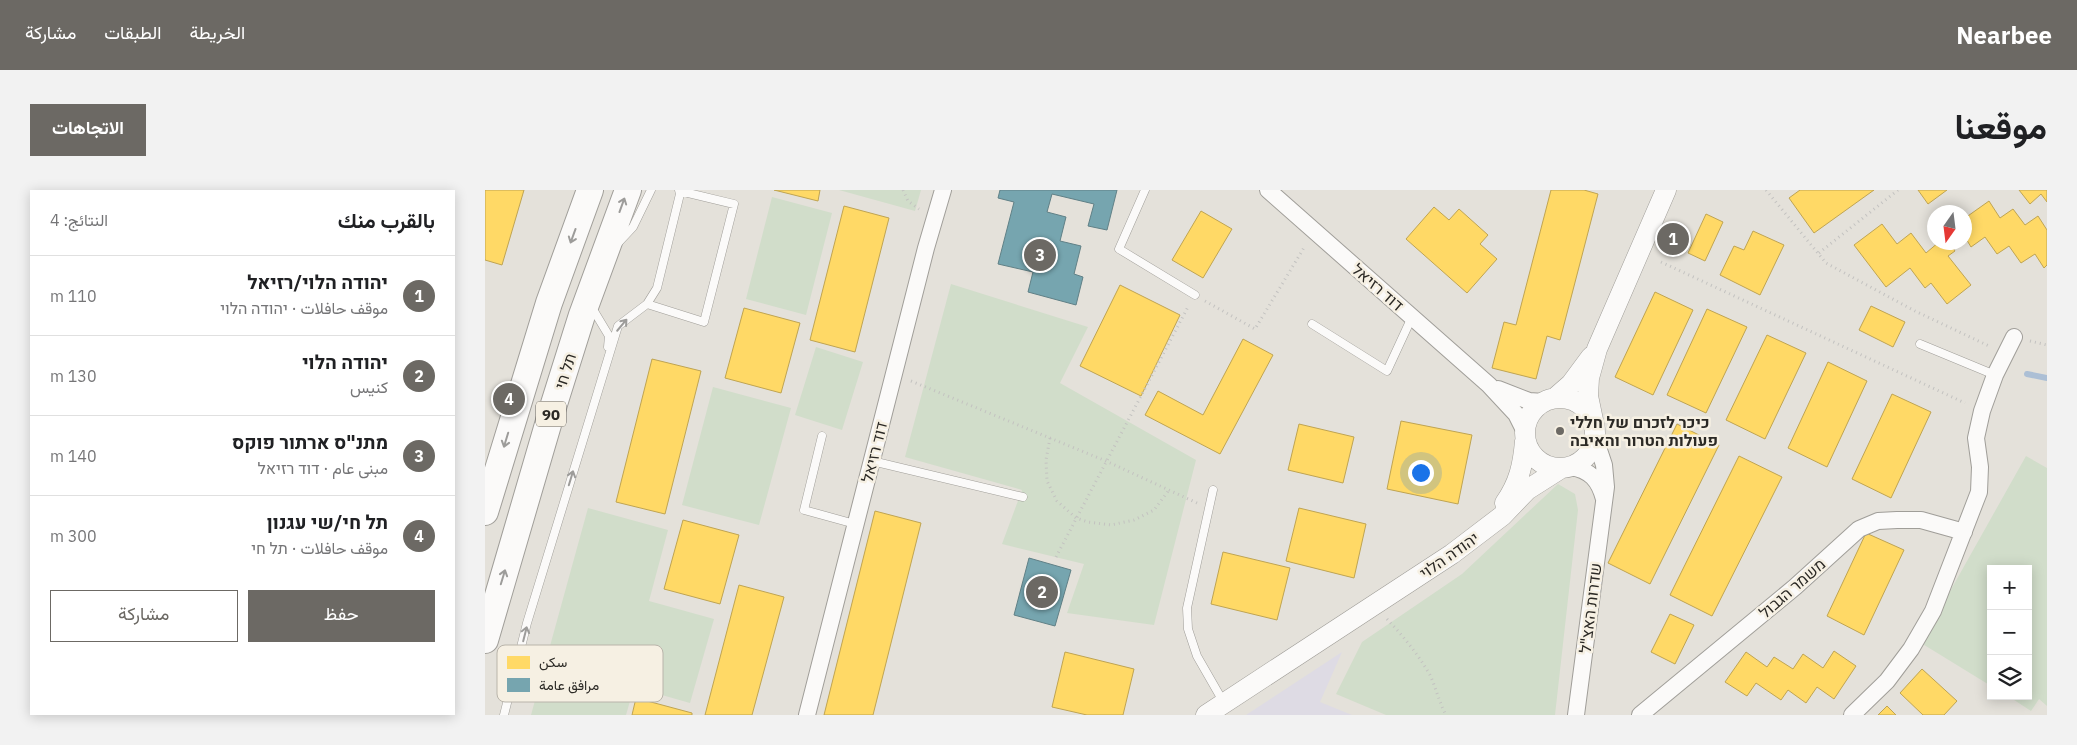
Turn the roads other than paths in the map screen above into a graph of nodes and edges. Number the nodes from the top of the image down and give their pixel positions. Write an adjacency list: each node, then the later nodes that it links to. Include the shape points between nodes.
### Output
1 (590, 190): 30 (highway, 90, one-way to 30, via 549,303)
2 (628, 190): 9 (highway, תל חי / 90, one-way to 2)
3 (651, 190): 9 (lane, via 633,227)
4 (679, 190): 12 (lane, via 657,288); 12 (lane, via 734,204 704,322)
5 (943, 190): 25 (street, דוד רזיאל)
6 (1145, 190): 10 (lane, via 1119,249)
7 (1268, 190): 13 (street, דוד רזיאל)
8 (1666, 190): 17 (street)
9 (603, 257): 11 (highway, תל חי / 90)
10 (1195, 295)
11 (588, 300): 18 (lane, via 609,336); 34 (highway, תל חי / 90, one-way to 11, via 551,413)
12 (647, 304): 18 (lane, one-way to 12, via 618,326)
13 (1412, 317): 14 (lane, via 1387,371); 20 (street, דוד רזיאל)
14 (1312, 324)
15 (2014, 337): 19 (street)
16 (1920, 344): 19 (lane)
17 (1597, 349): 21 (street, via 1580,373); 22 (street, via 1588,396)
18 (607, 359): 35 (lane, one-way to 18)
19 (1995, 375): 33 (street, via 1976,438 1979,492)
20 (1489, 385): 21 (street, דוד רזיאל, via 1522,398); 24 (street, דוד רזיאל, via 1516,414)
21 (1549, 400): 22 (street, via 1567,398 1578,403 1587,410); 24 (street, via 1529,416)
22 (1594, 429): 26 (street, via 1590,453 1582,461); 29 (street, שדרות האצ"ל, via 1606,477)
23 (822, 436): 31 (lane, via 804,510)
24 (1525, 437): 26 (street, via 1530,452 1538,460 1548,466); 32 (street, יהודה הלוי, via 1523,467 1515,488)
25 (871, 461): 28 (lane); 31 (street, דוד רזיאל)
26 (1565, 468): 29 (street, via 1589,473 1602,491); 32 (street, יהודה הלוי, via 1527,490)
27 (1213, 490): 37 (lane, via 1187,608 1188,628 1197,656)
28 (1023, 497)
29 (1604, 501): 41 (street, שדרות האצ"ל)
30 (485, 512)
31 (855, 524): 39 (street, דוד רזיאל)
32 (1490, 525): 37 (street, יהודה הלוי, via 1452,554)
33 (1964, 532): 42 (street, משמר הגבול, via 1921,520 1878,521 1859,529); 43 (street, via 1933,611 1911,649 1887,681)
34 (485, 640)
35 (522, 645)
36 (508, 702): 38 (lane, one-way to 36)
37 (1224, 703): 40 (street, יהודה הלוי)
38 (505, 715)
39 (807, 715)
40 (1206, 715)
41 (1576, 715)
42 (1640, 715)
43 (1852, 715)

